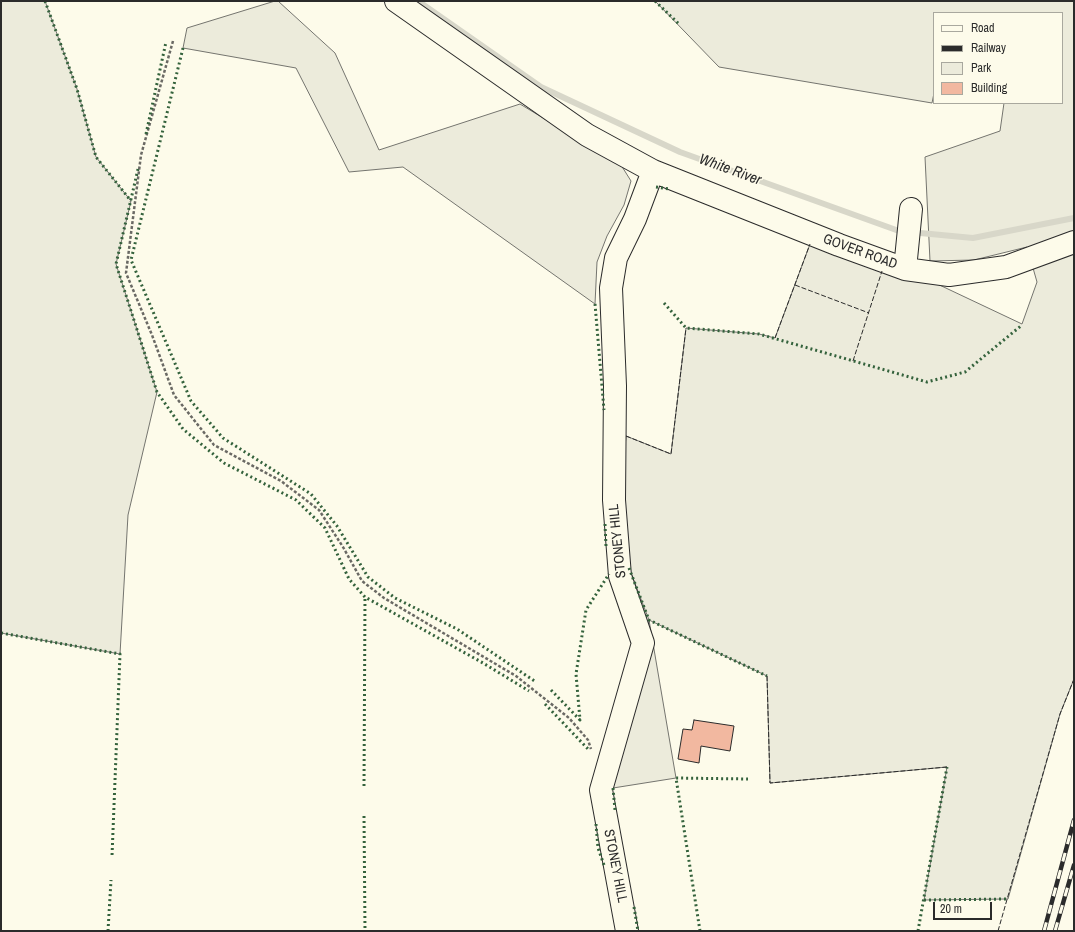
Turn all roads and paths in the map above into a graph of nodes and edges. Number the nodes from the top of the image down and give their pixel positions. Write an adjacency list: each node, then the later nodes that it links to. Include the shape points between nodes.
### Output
1 (396, 1): 3 (street, GOVER ROAD, via 587,135)
2 (173, 41): 7 (path, via 141,155 126,273 174,395 214,444 281,481 318,510 343,546 362,581 384,598 516,676 569,718 588,740)
3 (652, 171): 6 (street, GOVER ROAD); 8 (street, STONEY HILL, via 635,219 616,258 611,288 615,386 614,500 620,576 643,643)
4 (911, 215): 6 (street)
5 (1074, 242): 6 (street, GOVER ROAD, via 1006,267 949,275)
6 (905, 269)
7 (593, 754): 8 (street)
8 (601, 790): 9 (street, STONEY HILL)
9 (628, 931)

